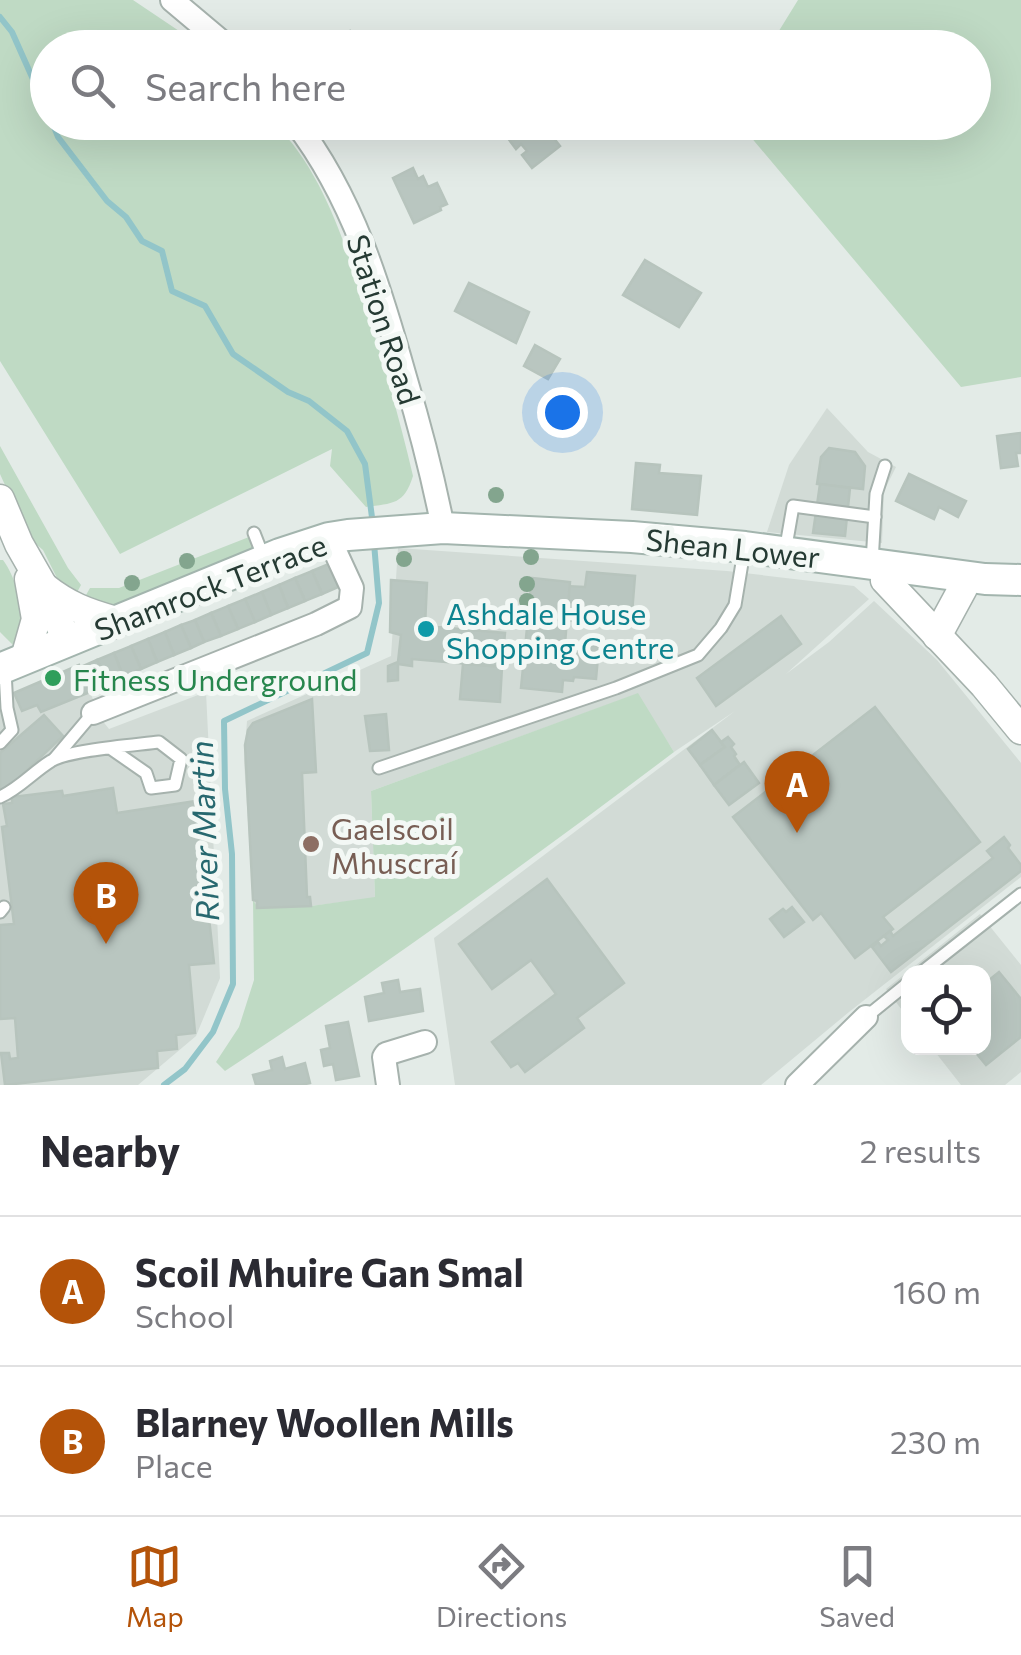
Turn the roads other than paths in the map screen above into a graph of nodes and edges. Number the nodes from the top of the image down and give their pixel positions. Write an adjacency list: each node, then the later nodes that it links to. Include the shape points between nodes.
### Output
1 (172, 0): 2 (street)
2 (208, 30)
3 (310, 140): 7 (street, Station Road, via 350,211 397,347 432,472)
4 (885, 466): 6 (lane)
5 (0, 499): 8 (street)
6 (875, 517): 11 (lane, via 793,506); 12 (lane)
7 (428, 529): 9 (main road, Shean Lower); 10 (main road, Shean Lower)
8 (10, 536): 15 (street); 19 (street, via 36,619)
9 (341, 536): 16 (main road, Shamrock Terrace, via 259,547); 20 (street, via 350,607)
10 (745, 547): 11 (main road, Shean Lower); 25 (lane, via 735,605 698,655)
11 (785, 552): 12 (main road, Shean Lower)
12 (881, 564): 13 (main road, Shean Lower); 17 (street, via 885,580)
13 (966, 577): 14 (main road, Shean Lower); 17 (street)
14 (1021, 580)
15 (43, 586): 16 (street, via 82,612); 18 (street)
16 (116, 621): 18 (main road, Shamrock Terrace)
17 (937, 636): 21 (street)
18 (67, 641): 19 (main road, Shamrock Terrace)
19 (10, 665): 22 (lane, via 12,730)
20 (93, 714): 24 (lane)
21 (1021, 730)
22 (0, 744)
23 (110, 748): 23 (lane, via 159,742 180,759 175,785 151,788 146,773); 24 (lane)
24 (55, 758): 26 (lane)
25 (379, 768)
26 (0, 796)
27 (1021, 894): 28 (lane)
28 (931, 965)
29 (901, 989): 30 (lane)
30 (866, 1017): 33 (street)
31 (425, 1042): 32 (street, via 386,1054)
32 (388, 1085)
33 (798, 1085)

